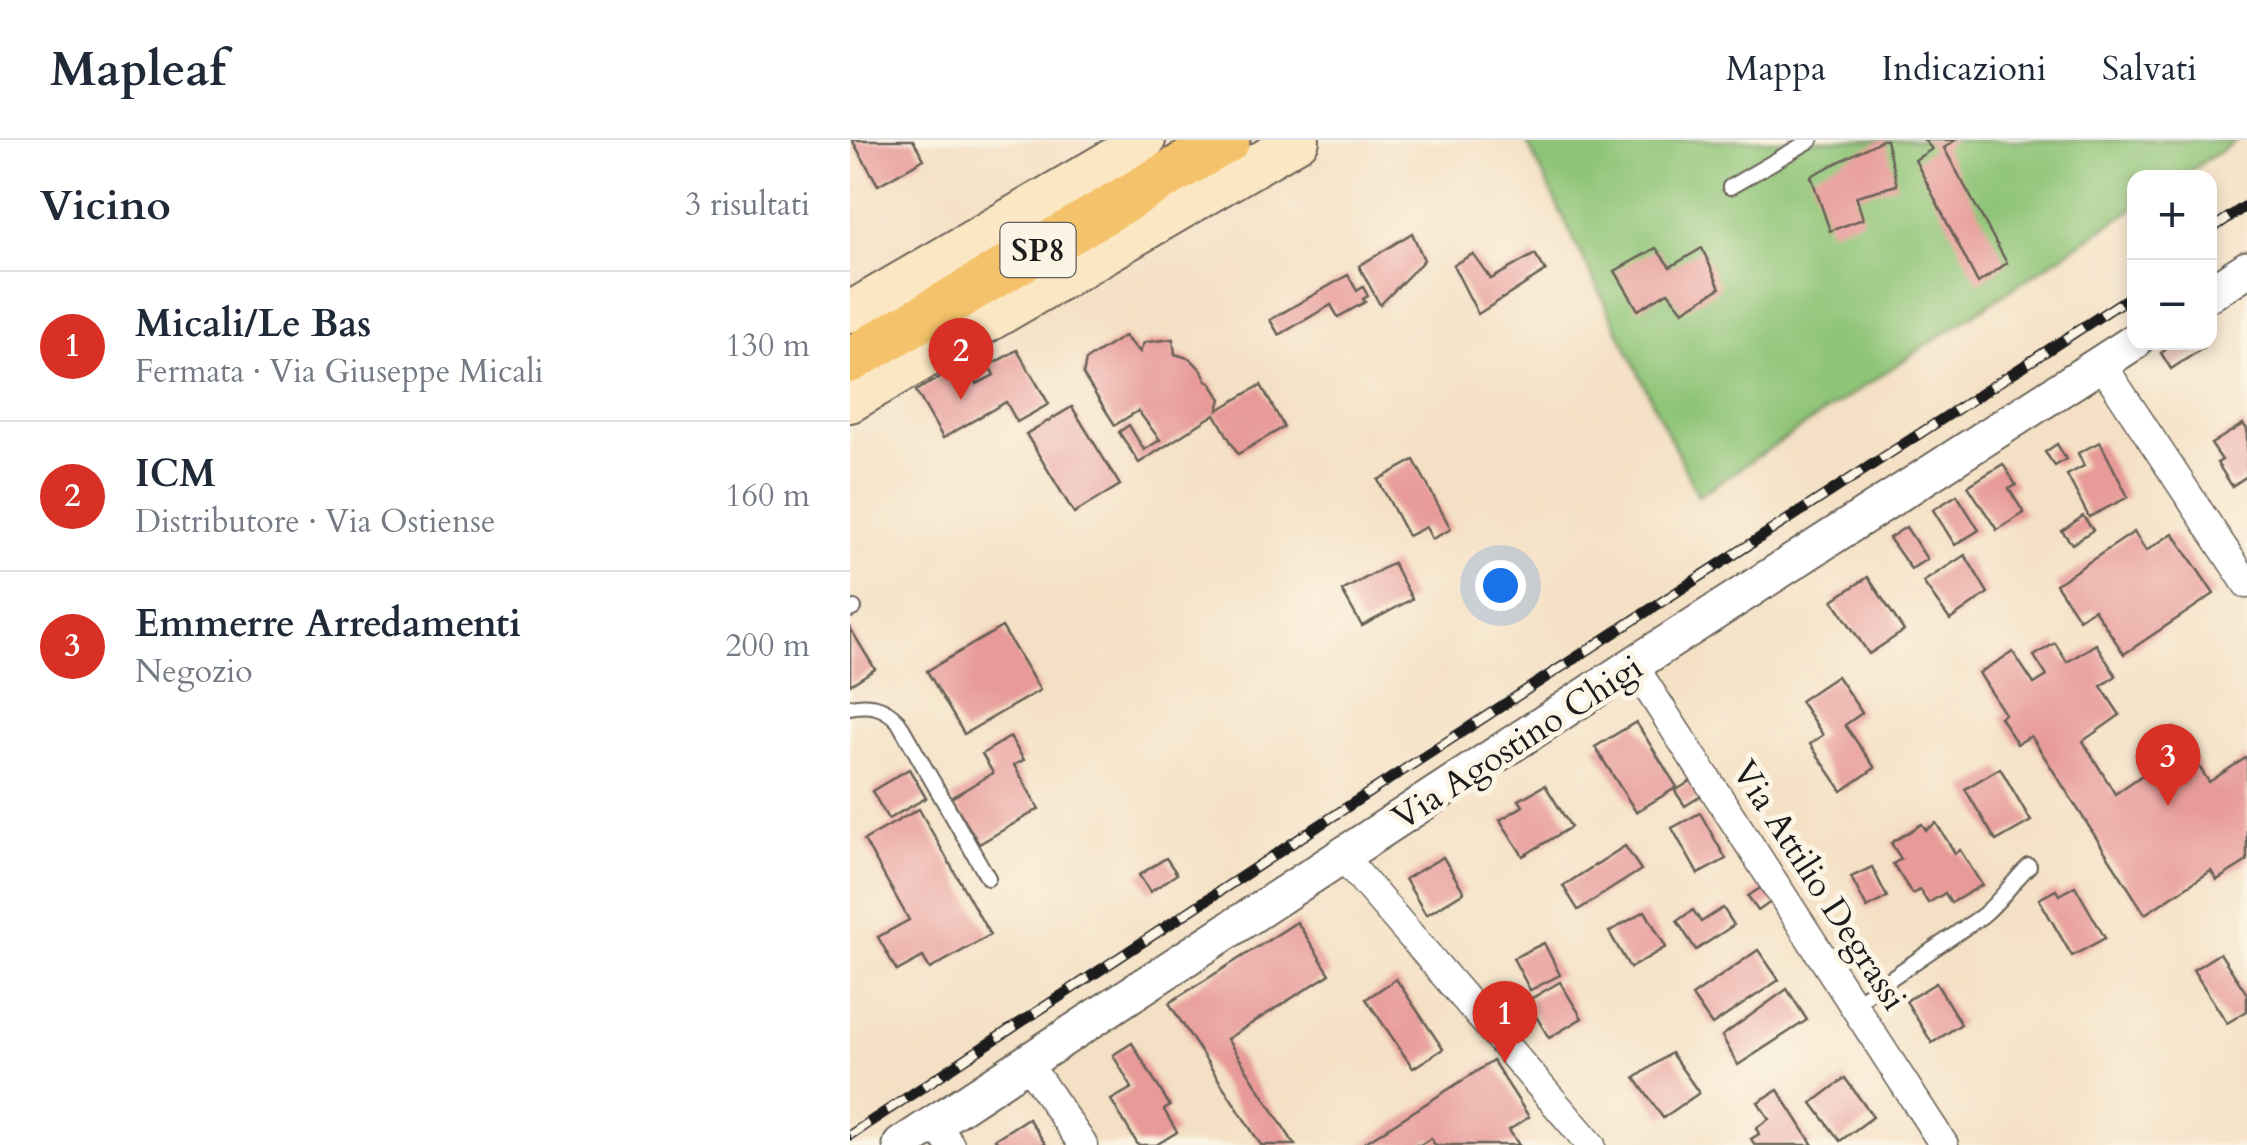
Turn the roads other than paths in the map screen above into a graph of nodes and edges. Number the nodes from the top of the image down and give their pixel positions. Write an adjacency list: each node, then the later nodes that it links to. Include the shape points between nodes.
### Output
1 (1145, 140): 8 (main road)
2 (1227, 140): 10 (main road, SP8)
3 (1299, 140): 12 (main road)
4 (1811, 140): 5 (lane)
5 (1730, 186)
6 (2247, 269): 7 (street)
7 (2217, 288)
8 (850, 312)
9 (2127, 346): 11 (street, Via Agostino Chigi)
10 (850, 360)
11 (2101, 363): 13 (street); 14 (street, Via Agostino Chigi)
12 (850, 402)
13 (2247, 584)
14 (1633, 666): 16 (street, Via Agostino Chigi); 19 (street, Via Attilio Degrassi)
15 (850, 707): 18 (lane, via 872,706 898,721)
16 (1343, 856): 20 (street, Via Agostino Chigi); 24 (street)
17 (2029, 866): 19 (lane, via 1982,916)
18 (988, 878)
19 (1853, 1004): 25 (street, Via Attilio Degrassi)
20 (1028, 1064): 21 (street, Via Agostino Chigi); 23 (street)
21 (943, 1134): 22 (street, Via Agostino Chigi)
22 (901, 1145)
23 (1082, 1145)
24 (1591, 1145)
25 (1944, 1145)

